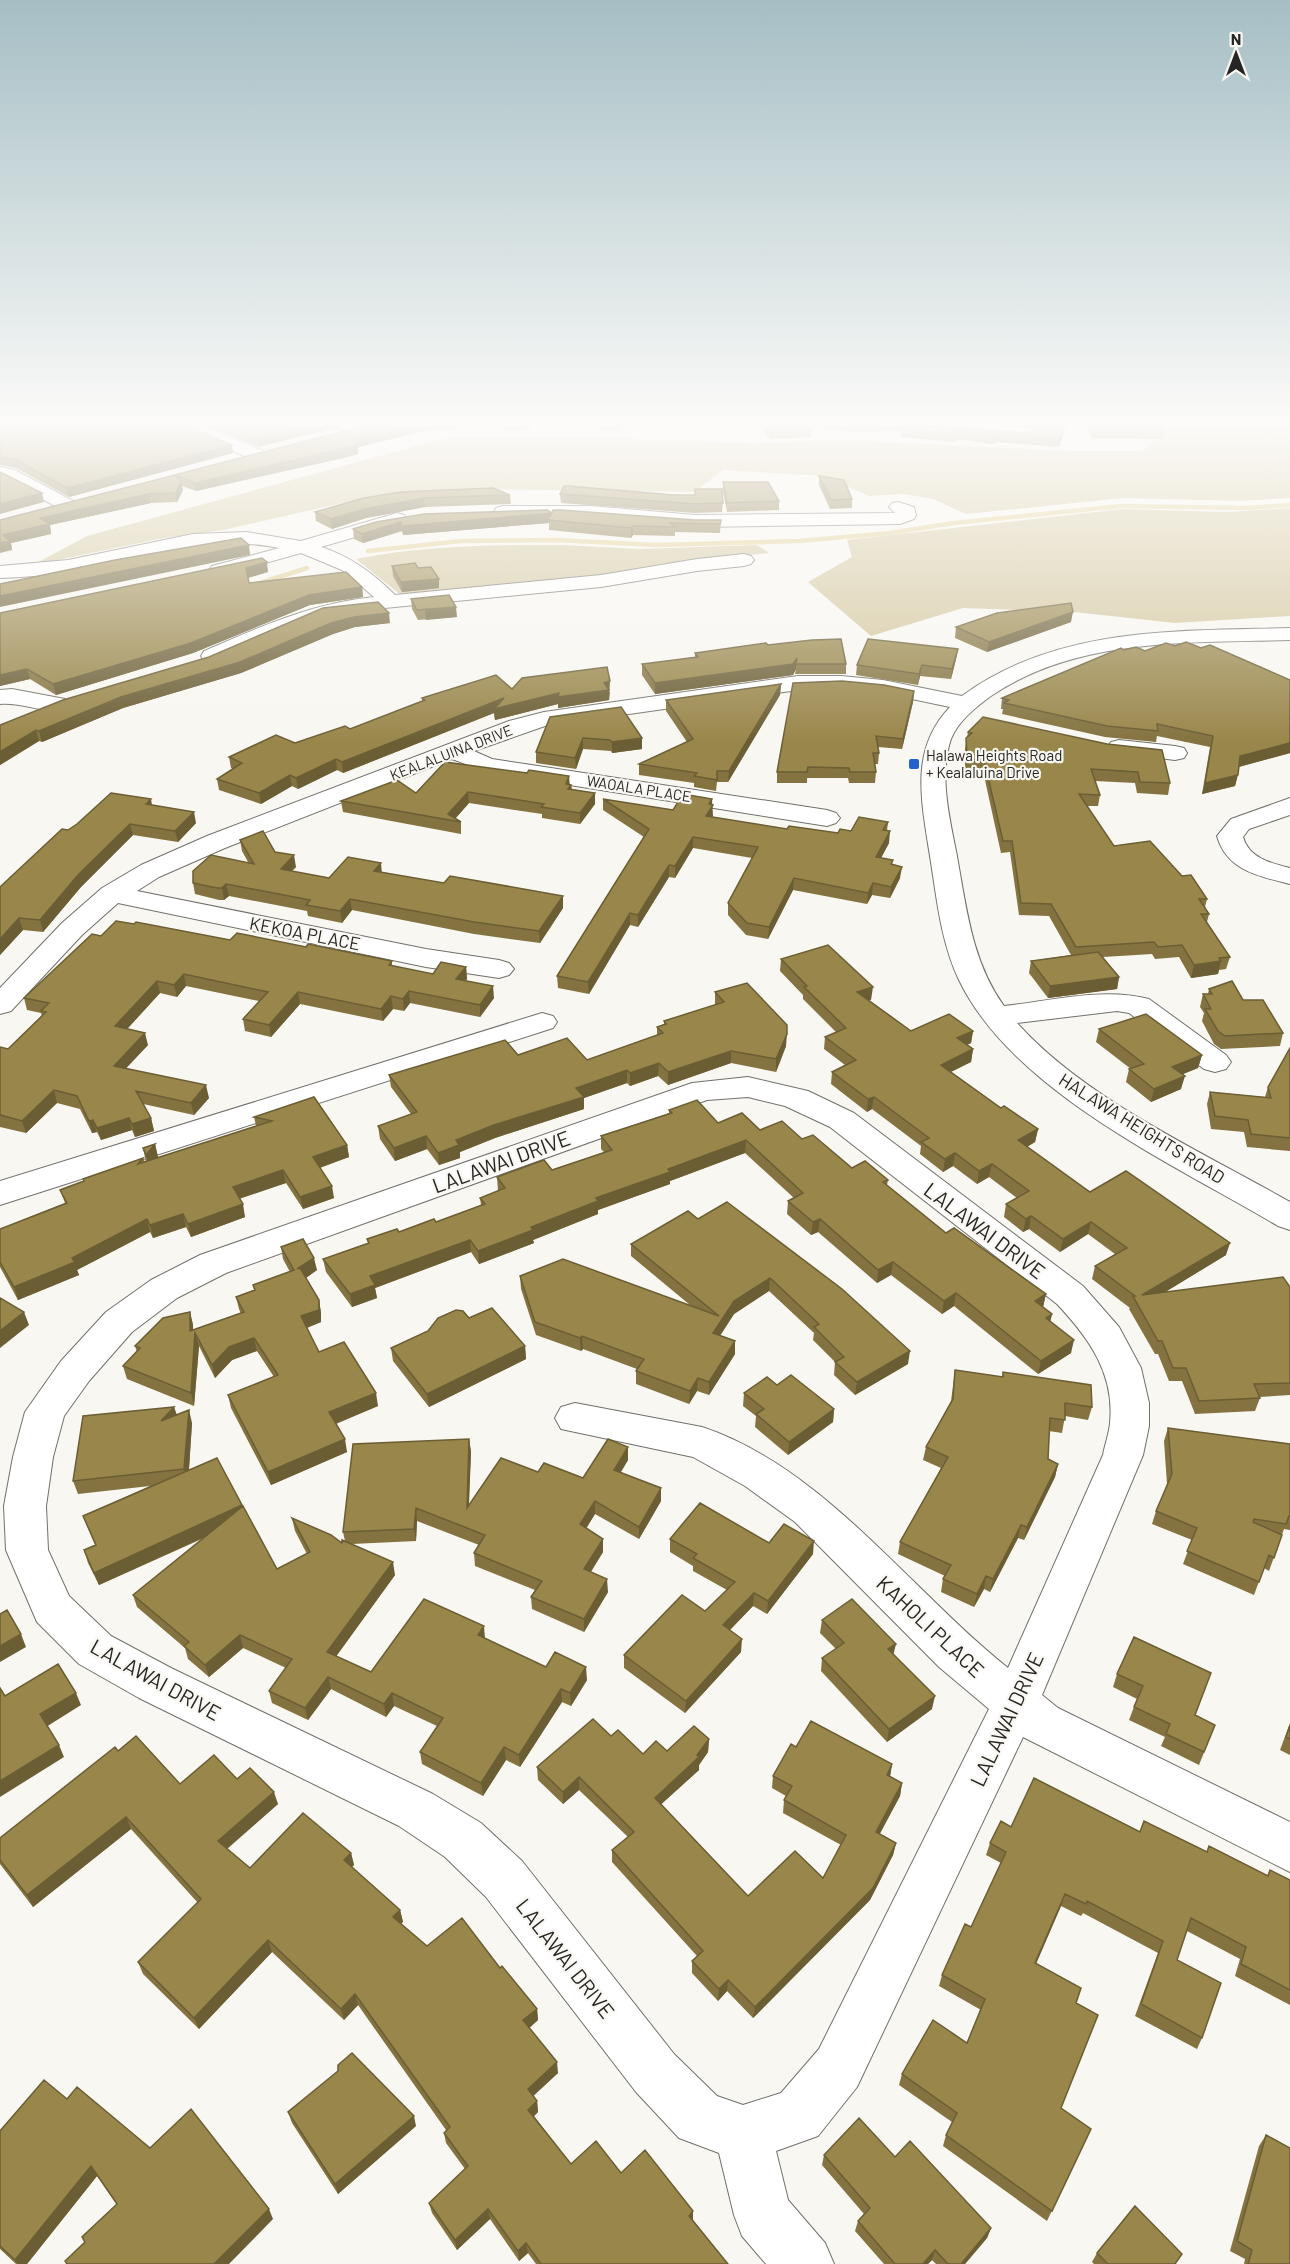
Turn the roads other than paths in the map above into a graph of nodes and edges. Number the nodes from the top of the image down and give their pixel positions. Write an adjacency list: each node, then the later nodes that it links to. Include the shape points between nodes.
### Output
1 (350, 532): 3 (street)
2 (246, 540): 3 (street); 5 (street, via 192,540 69,566); 7 (street, via 176,548 70,571)
3 (304, 547): 6 (street); 8 (street, via 351,567 371,580)
4 (744, 560): 8 (street, via 601,580)
5 (0, 572)
6 (206, 573)
7 (0, 578)
8 (389, 601): 10 (street, via 318,611)
9 (1290, 634): 14 (street, HALAWA HEIGHTS ROAD, via 1157,640 1082,651 1015,673 983,690)
10 (191, 664)
11 (0, 697): 13 (street)
12 (79, 697): 13 (street)
13 (57, 704): 15 (street)
14 (967, 712): 17 (street, KEALALUINA DRIVE, via 898,687 798,683 544,719); 25 (street, HALAWA HEIGHTS ROAD, via 940,737 933,787 960,949 977,989)
15 (19, 720)
16 (1094, 743): 18 (street)
17 (453, 752): 20 (street, WAOALA PLACE, via 487,765); 22 (street, KEALALUINA DRIVE, via 216,842 150,871)
18 (1175, 753)
19 (1290, 806): 21 (street, via 1240,824 1230,836 1244,860)
20 (827, 818)
21 (1290, 876)
22 (112, 894): 23 (street, KEKOA PLACE, via 426,958); 24 (street, KEALALUINA DRIVE, via 72,929)
23 (499, 969)
24 (0, 1005)
25 (995, 1016): 27 (street, via 1117,1002 1138,1005); 29 (street, HALAWA HEIGHTS ROAD, via 1042,1065 1078,1093)
26 (543, 1022): 28 (street)
27 (1215, 1062)
28 (0, 1193)
29 (1290, 1218)
30 (575, 1418): 32 (street, KAHOLI PLACE, via 702,1443 760,1474 810,1510 955,1653)
31 (14, 1555): 32 (street, LALAWAI DRIVE, via 45,1413 75,1371 119,1322 164,1289 213,1264 565,1137 703,1090 748,1087 813,1103 842,1120 1070,1295 1096,1321 1116,1351 1127,1384 1130,1422 1123,1455); 34 (street, LALAWAI DRIVE, via 53,1609 95,1650 416,1810 463,1840 504,1879 655,2073 699,2118)
32 (1016, 1702): 33 (street, KAHOLI PLACE, via 1041,1723); 34 (street, LALAWAI DRIVE, via 838,2068 798,2116)
33 (1290, 1848)
34 (743, 2133): 35 (street, via 763,2215)
35 (804, 2264)

